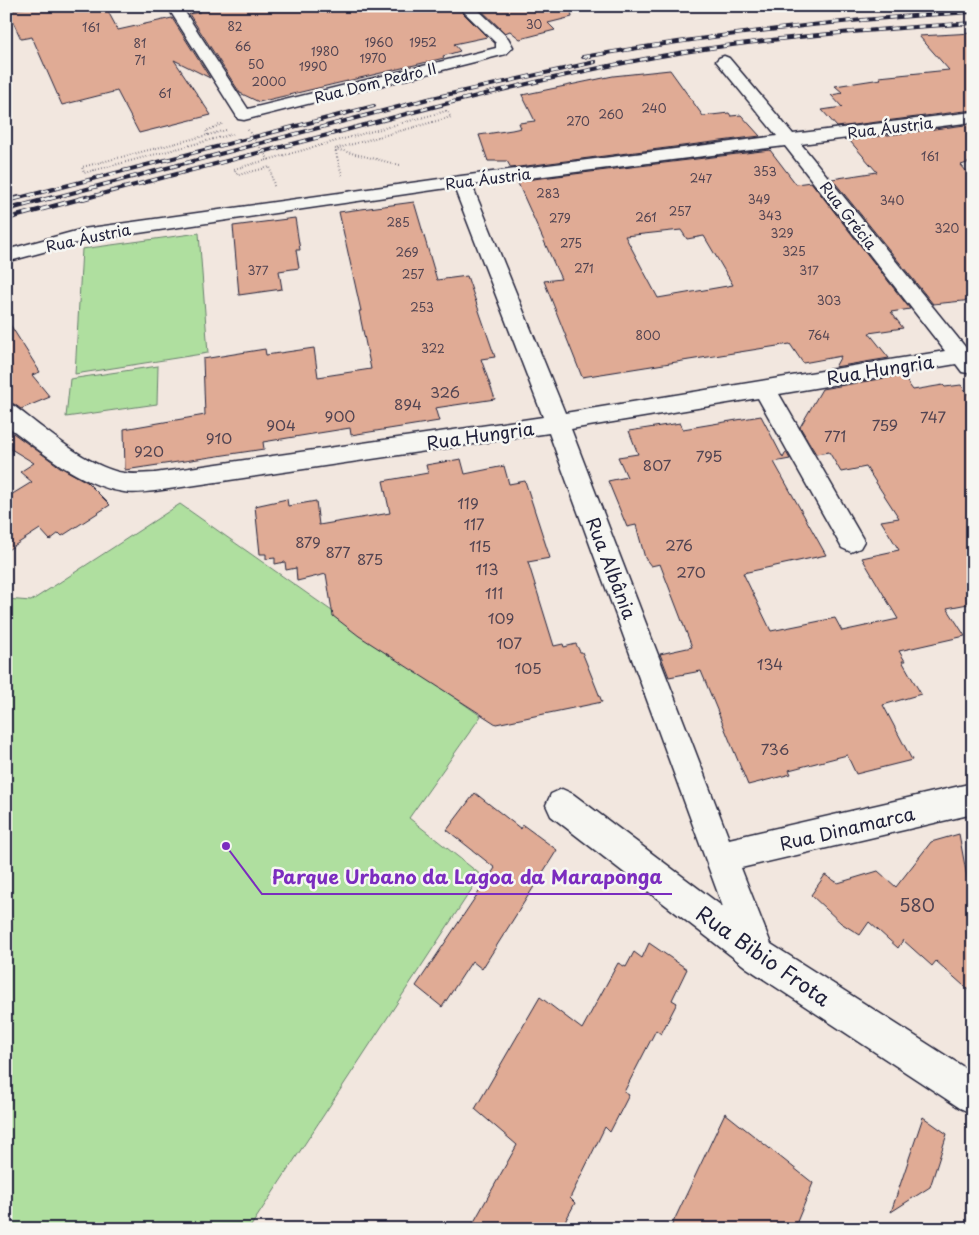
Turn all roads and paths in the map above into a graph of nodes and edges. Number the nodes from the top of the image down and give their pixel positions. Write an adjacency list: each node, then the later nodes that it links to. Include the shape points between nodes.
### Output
1 (174, 6): 4 (street)
2 (465, 6): 4 (street, Rua Dom Pedro II, via 503,41 505,47 501,51)
3 (724, 62): 8 (street, Rua Grécia)
4 (244, 115): 7 (path, via 206,131 208,135 82,167 84,173)
5 (973, 117): 8 (street, Rua Áustria)
6 (248, 130): 10 (path, bridge)
7 (239, 133)
8 (789, 140): 12 (street, Rua Áustria); 14 (street, Rua Grécia)
9 (335, 149): 10 (path, via 451,117 446,112)
10 (269, 160): 11 (path, via 234,169 238,175)
11 (270, 167)
12 (461, 181): 13 (street, Rua Áustria, via 83,235); 17 (street, Rua Albânia)
13 (6, 256)
14 (969, 360): 15 (street, Rua Hungria)
15 (764, 388): 17 (street, Rua Hungria); 18 (street)
16 (6, 412): 17 (street, Rua Hungria, via 80,466 122,483 210,475)
17 (557, 423): 21 (street, Rua Albânia)
18 (851, 541)
19 (973, 798): 21 (street, Rua Dinamarca)
20 (562, 805): 22 (street, Rua Bibio Frota)
21 (720, 858): 22 (street, Rua Albânia)
22 (760, 956): 23 (street, Rua Bibio Frota)
23 (973, 1095)

